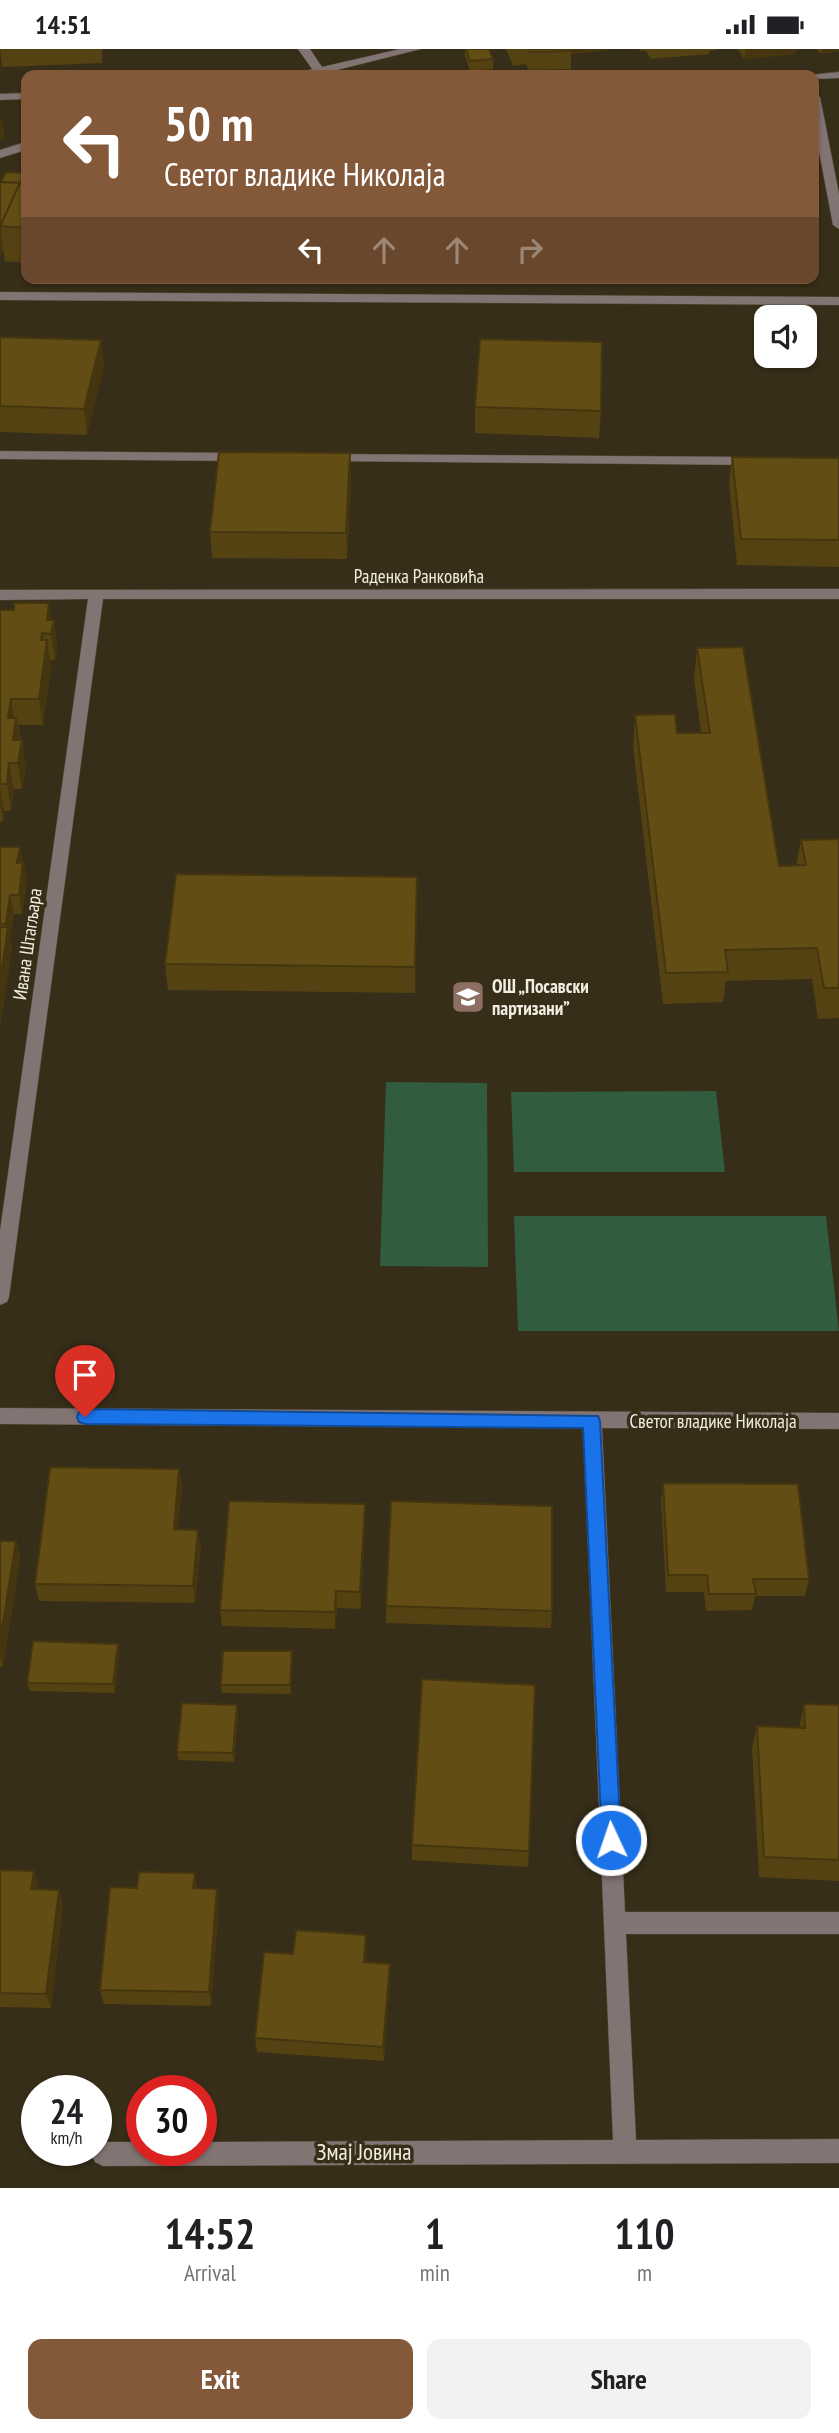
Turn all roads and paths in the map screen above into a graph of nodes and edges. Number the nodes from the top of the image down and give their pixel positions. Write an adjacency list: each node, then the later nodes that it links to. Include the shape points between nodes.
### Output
1 (304, 49): 3 (street)
2 (415, 49): 4 (street)
3 (320, 70)
4 (334, 70)
5 (839, 75): 6 (street)
6 (819, 76)
7 (21, 96): 8 (street)
8 (0, 97)
9 (819, 124): 13 (street)
10 (21, 148): 11 (street)
11 (0, 154)
12 (819, 183): 13 (street)
13 (830, 183): 14 (street)
14 (839, 225)
15 (0, 296): 16 (street)
16 (839, 301)
17 (0, 455): 18 (street)
18 (252, 457)
19 (308, 457): 20 (street)
20 (769, 461)
21 (839, 594): 23 (street, Раденка Ранковића)
22 (0, 595): 23 (street, Раденка Ранковића)
23 (96, 596): 24 (street, Ивана Штагљара)
24 (0, 1297)
25 (0, 1416): 26 (street, Светог владике Николаја)
26 (592, 1421): 27 (street, Светог владике Николаја); 28 (street)
27 (839, 1421)
28 (615, 1923): 29 (street); 30 (street)
29 (839, 1923)
30 (625, 2151): 31 (street, Змај Јовина); 32 (street, Змај Јовина)
31 (839, 2151)
32 (112, 2154)

